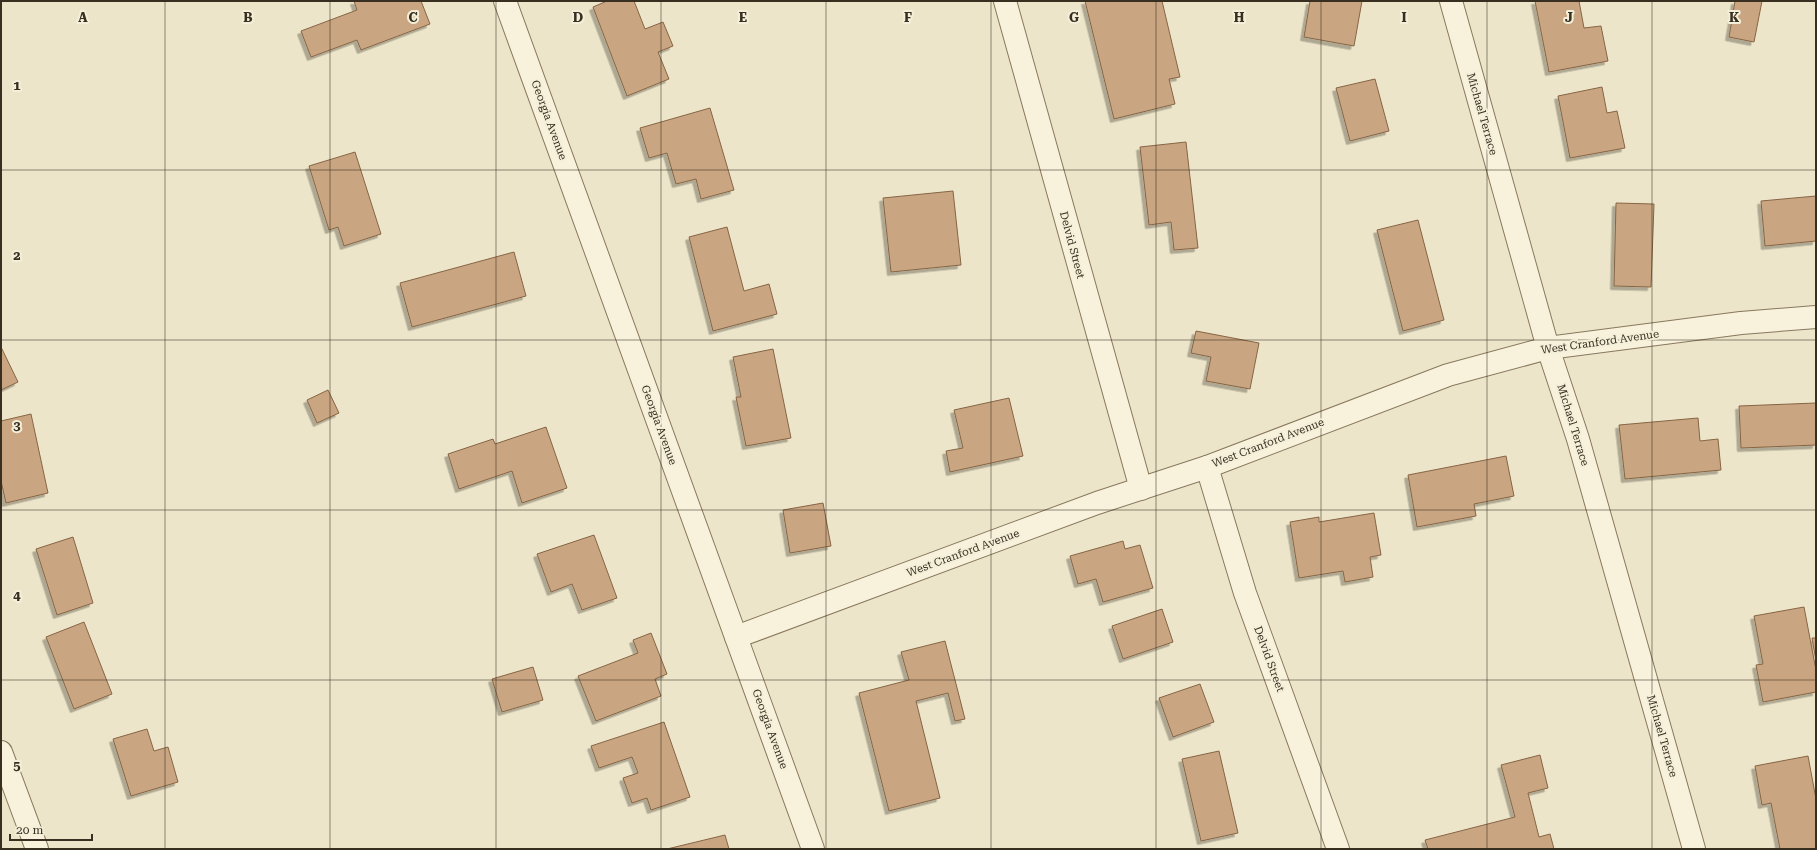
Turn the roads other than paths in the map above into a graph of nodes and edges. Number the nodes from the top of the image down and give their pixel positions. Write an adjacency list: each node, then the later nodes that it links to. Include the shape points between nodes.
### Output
1 (505, 1): 8 (street, Georgia Avenue)
2 (1005, 1): 7 (street, Delvid Street)
3 (1450, 1): 5 (street, Michael Terrace)
4 (1816, 317): 5 (street, West Cranford Avenue)
5 (1548, 348): 6 (street, West Cranford Avenue, via 1448,375); 13 (street, Michael Terrace, via 1578,439)
6 (1206, 467): 7 (street, West Cranford Avenue); 12 (street, Delvid Street, via 1245,593)
7 (1141, 489): 8 (street, West Cranford Avenue)
8 (736, 637): 11 (street, Georgia Avenue)
9 (1, 752): 10 (street)
10 (36, 849)
11 (813, 849)
12 (1338, 849)
13 (1694, 849)

